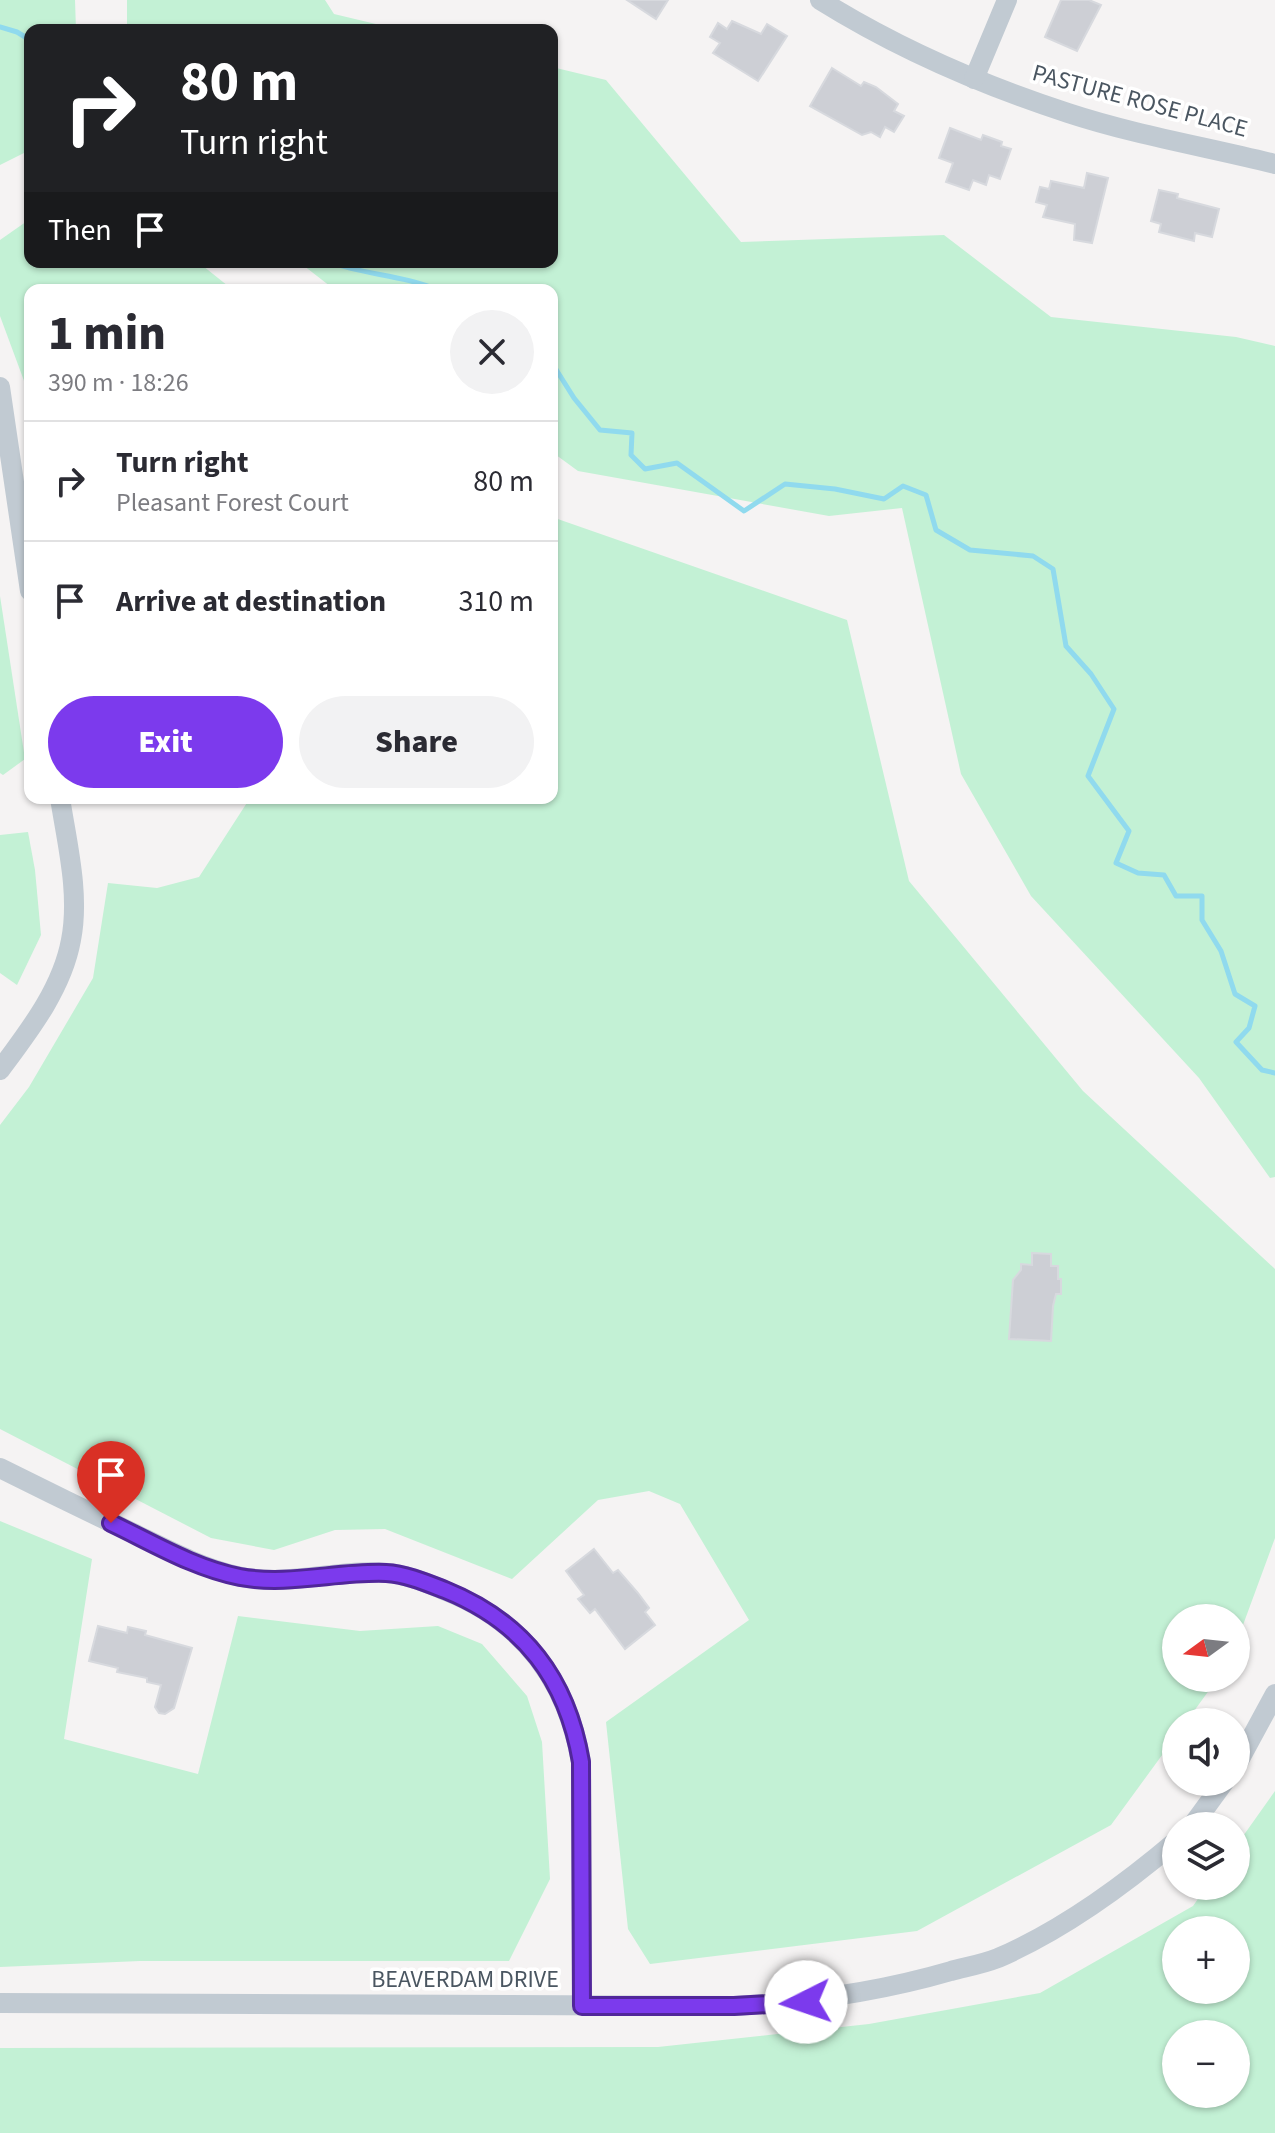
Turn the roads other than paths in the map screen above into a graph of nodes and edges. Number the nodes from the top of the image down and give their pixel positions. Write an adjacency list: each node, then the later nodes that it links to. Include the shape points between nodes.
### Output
1 (820, 0): 3 (street, PASTURE ROSE PLACE)
2 (1007, 0): 3 (street)
3 (974, 79): 4 (street, PASTURE ROSE PLACE, via 1071,114)
4 (1275, 164)
5 (0, 387): 6 (street)
6 (24, 550)
7 (61, 804): 8 (street, via 74,909 71,941 33,1027)
8 (0, 1070)
9 (0, 1468): 14 (street, via 194,1563 270,1581 390,1573 441,1588 500,1618 531,1648 563,1694 576,1732 581,1762)
10 (1275, 1694): 11 (street)
11 (1250, 1740)
12 (1162, 1853): 14 (street, BEAVERDAM DRIVE, via 1077,1914 997,1958 901,1986 806,2002)
13 (0, 2003): 14 (street, BEAVERDAM DRIVE)
14 (582, 2006)

